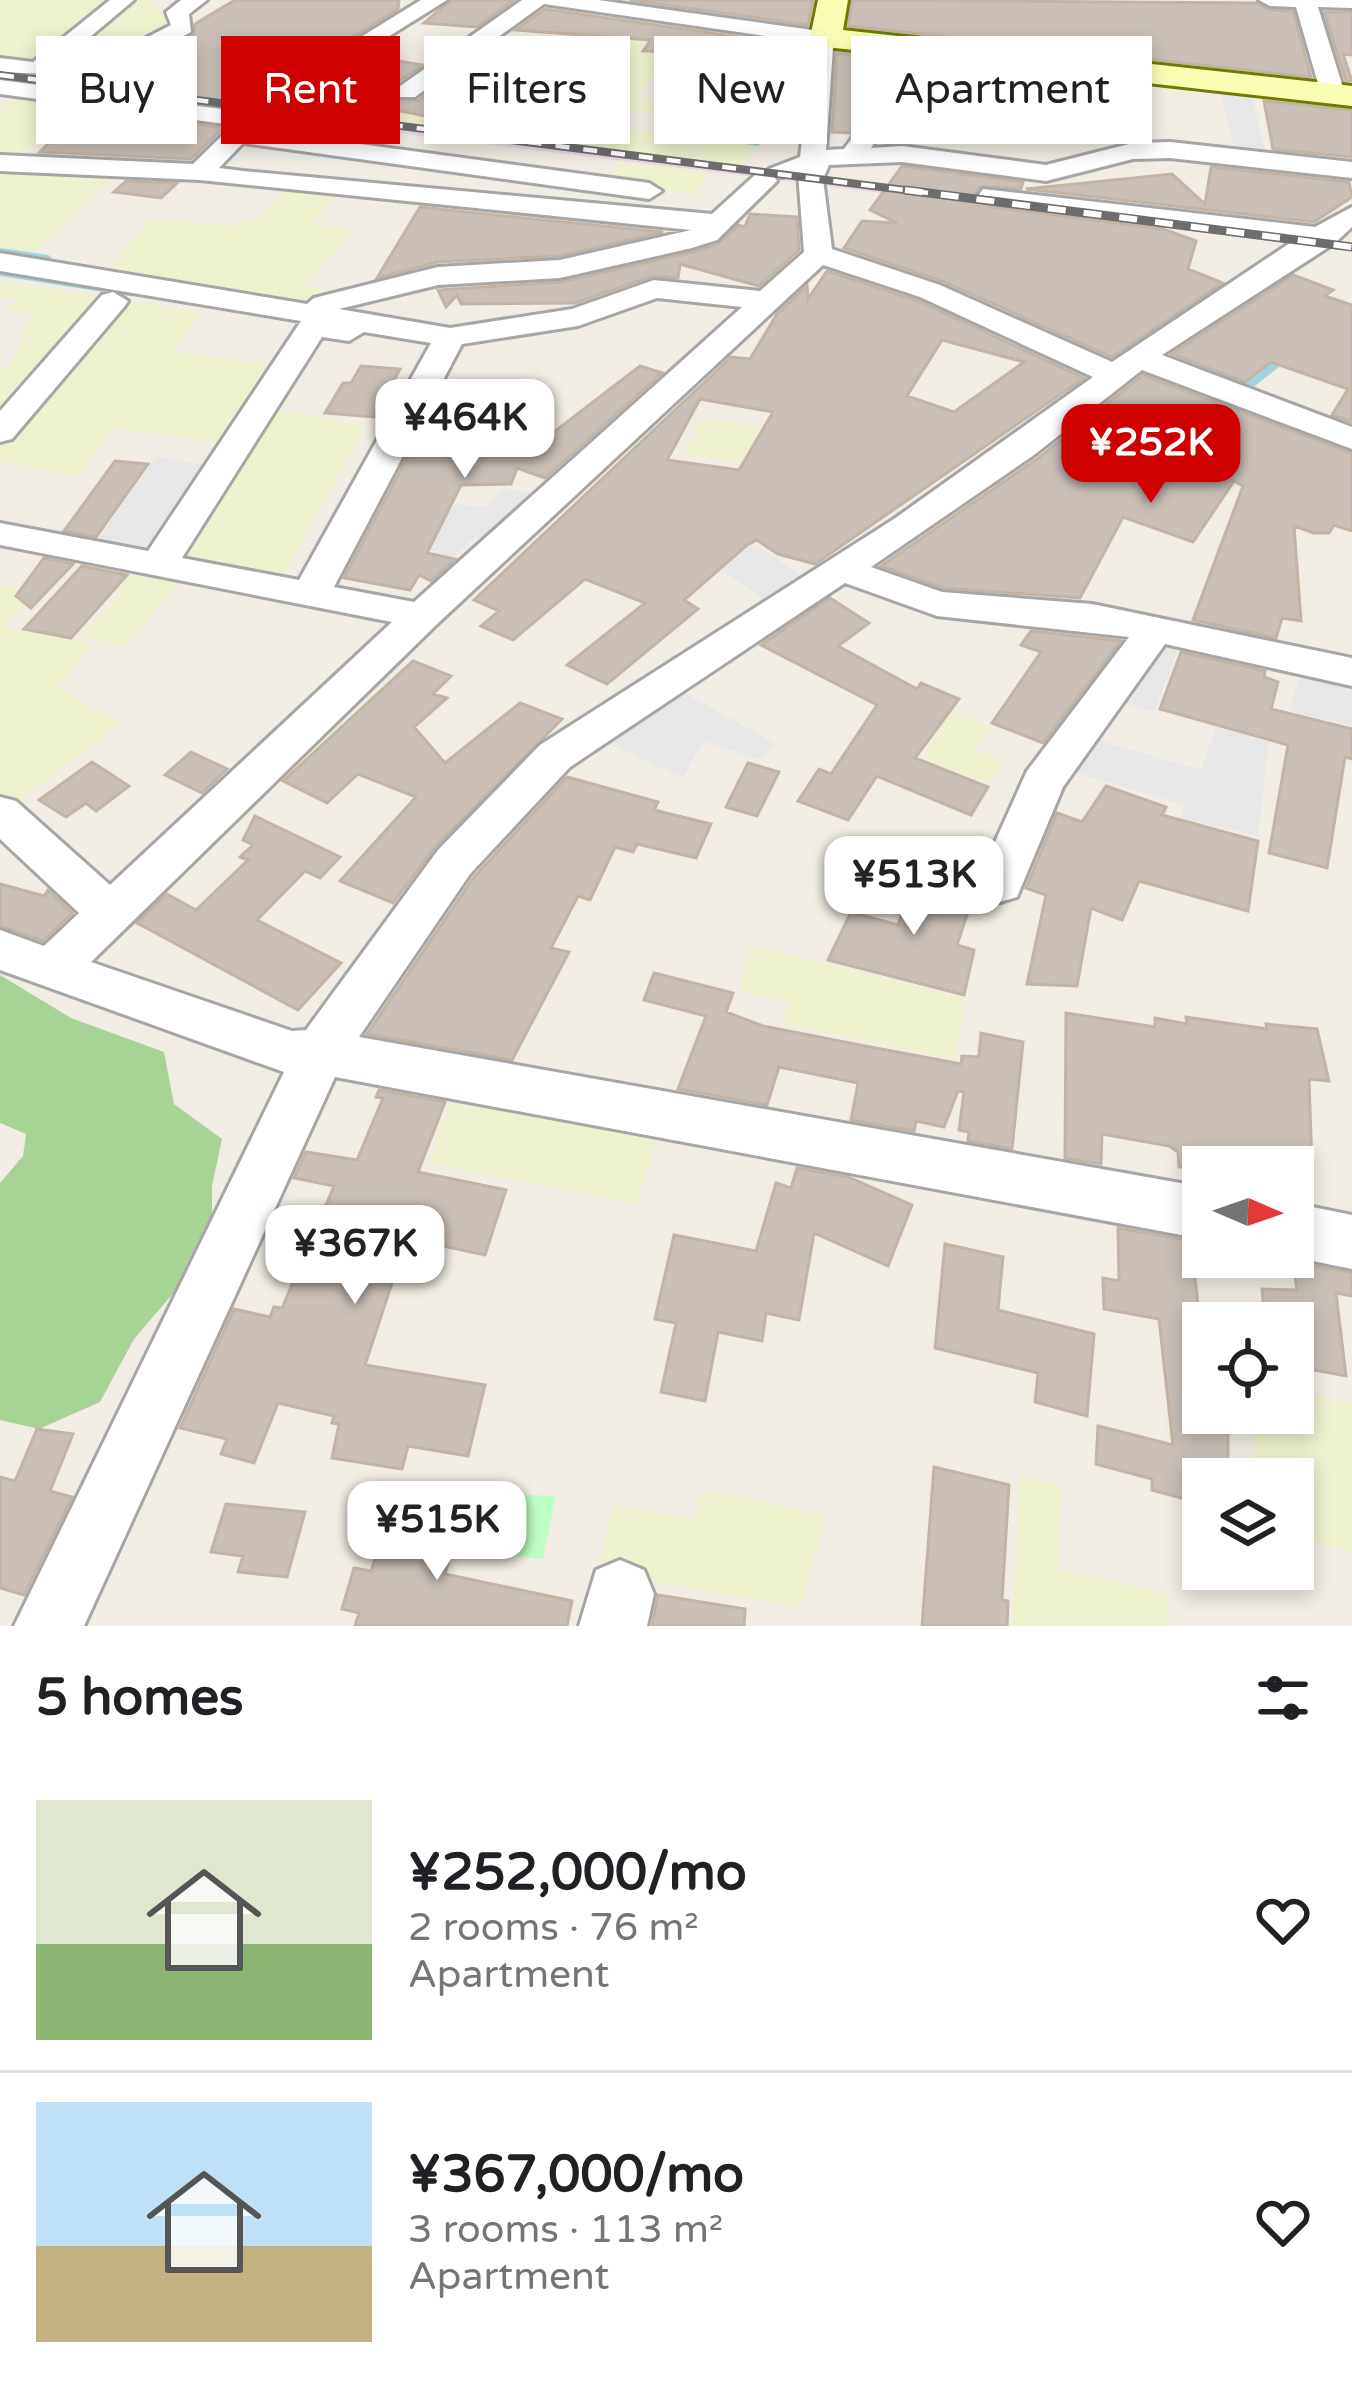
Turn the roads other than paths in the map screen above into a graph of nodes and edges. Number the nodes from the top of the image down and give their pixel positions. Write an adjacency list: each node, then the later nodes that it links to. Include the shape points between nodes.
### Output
1 (123, 0): 16 (street, via 38,70)
2 (196, 0): 11 (street, via 177,12 183,27)
3 (436, 0): 12 (street)
4 (536, 0): 17 (street)
5 (552, 0): 10 (street)
6 (832, 0): 14 (main road)
7 (1270, 0): 8 (street)
8 (1304, 1): 9 (street); 18 (street)
9 (1352, 2)
10 (666, 7): 13 (street)
11 (166, 36)
12 (376, 36)
13 (816, 36)
14 (826, 36)
15 (1152, 74): 18 (main road)
16 (3, 85): 19 (street)
17 (407, 92)
18 (1342, 95)
19 (221, 116)
20 (230, 144): 28 (street)
21 (305, 144): 29 (street)
22 (799, 144): 27 (street)
23 (862, 144): 24 (street)
24 (852, 155): 26 (street, via 1046,173 1170,150); 27 (street)
25 (0, 163): 28 (street)
26 (1352, 170)
27 (792, 171): 30 (street); 33 (street); 34 (street)
28 (200, 172): 32 (street)
29 (540, 176): 32 (street); 33 (street)
30 (896, 184)
31 (961, 192): 37 (street)
32 (510, 209): 33 (street); 38 (street)
33 (734, 211): 34 (street); 38 (street, via 682,242 560,269)
34 (813, 212): 39 (street)
35 (1352, 214): 37 (street)
36 (1352, 239): 37 (street)
37 (1307, 242): 40 (street); 47 (street)
38 (482, 251): 42 (street)
39 (818, 254): 43 (street); 47 (street)
40 (1352, 254)
41 (0, 262): 45 (street)
42 (416, 281): 45 (street, via 325,304); 46 (street)
43 (767, 301): 46 (street, via 654,289 578,316); 54 (street)
44 (113, 302): 48 (street)
45 (314, 314): 46 (street)
46 (456, 339): 51 (street, via 313,326); 53 (street)
47 (1126, 366): 49 (street); 52 (street, via 1022,448)
48 (0, 432)
49 (1352, 439)
50 (0, 534): 51 (street)
51 (158, 565): 53 (street)
52 (839, 568): 55 (street, via 937,604 1092,616); 62 (street, via 555,756 454,862)
53 (311, 594): 54 (street)
54 (422, 616): 59 (street)
55 (1154, 631): 56 (street); 58 (street, via 1042,782)
56 (1352, 672)
57 (0, 813): 59 (street)
58 (1000, 884)
59 (110, 913): 61 (street)
60 (0, 950): 61 (street)
61 (52, 969): 62 (street, via 292,1053)
62 (320, 1052): 63 (street); 66 (street)
63 (1182, 1209)
64 (1314, 1234): 65 (street)
65 (1352, 1242)
66 (48, 1626)

